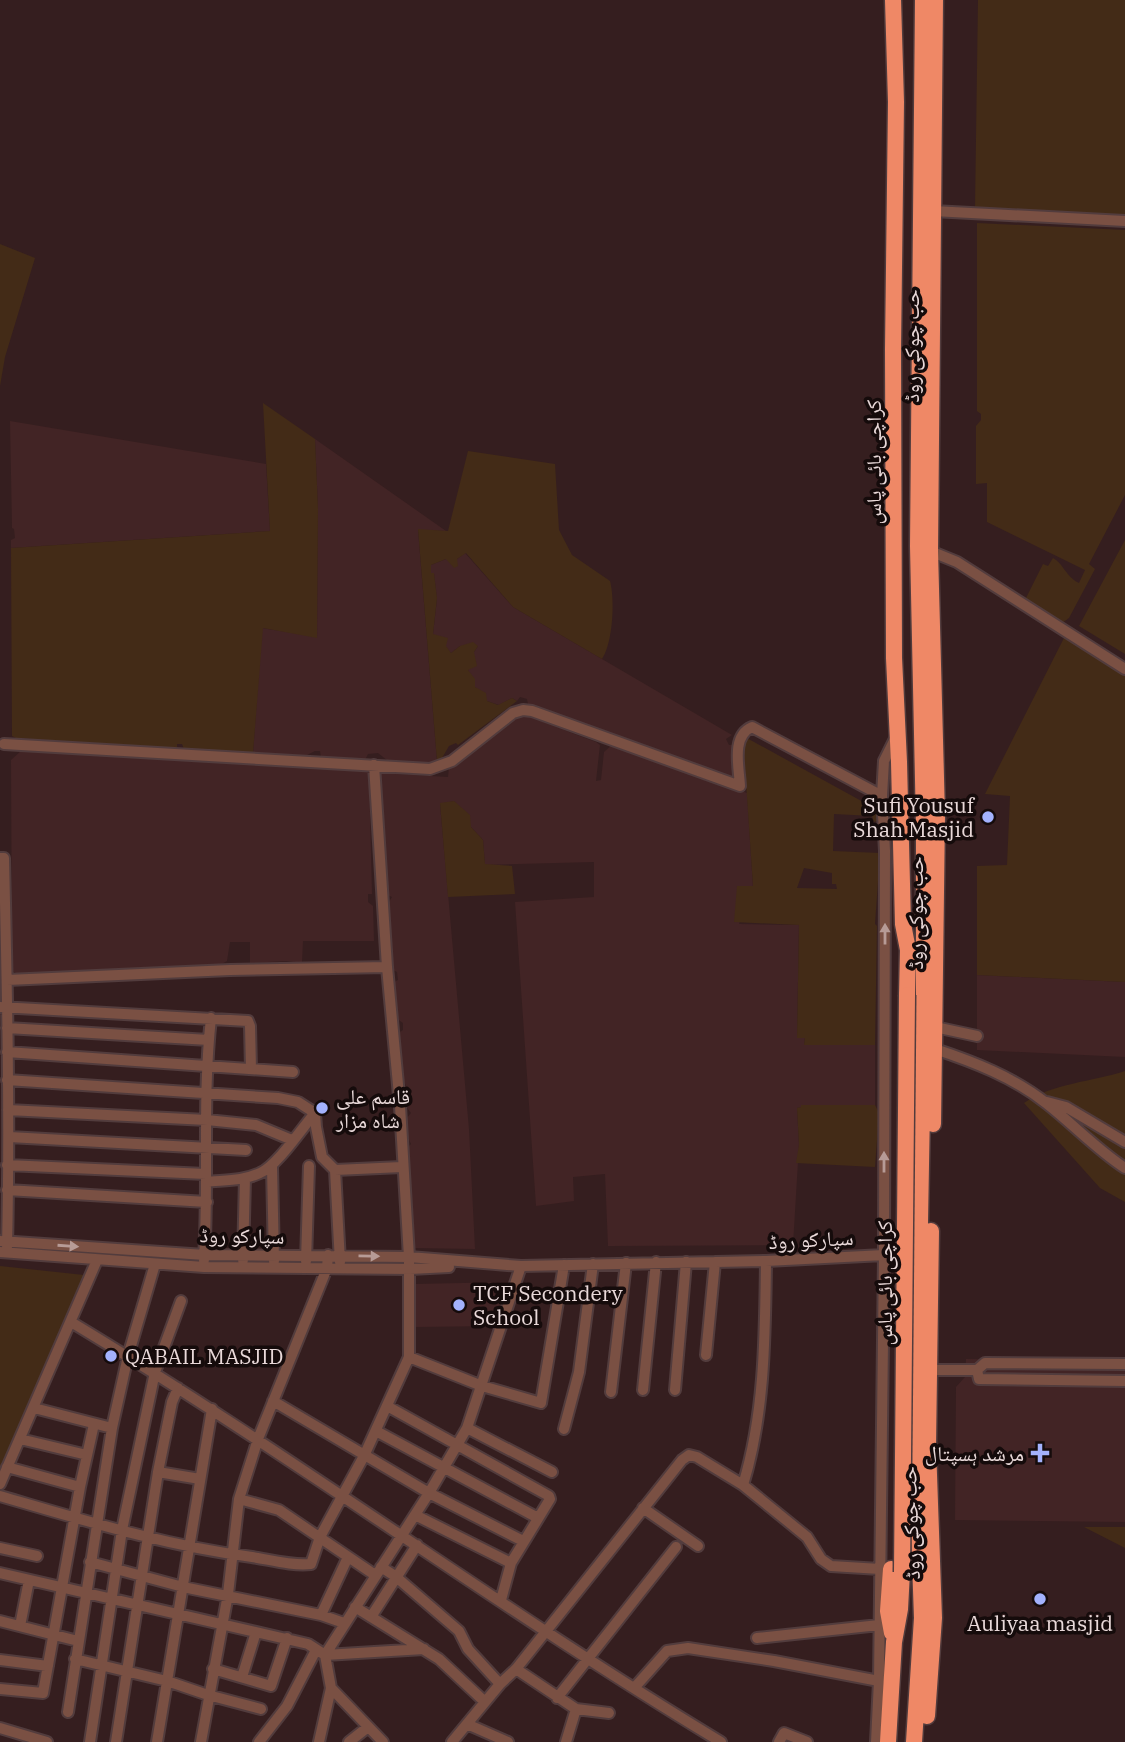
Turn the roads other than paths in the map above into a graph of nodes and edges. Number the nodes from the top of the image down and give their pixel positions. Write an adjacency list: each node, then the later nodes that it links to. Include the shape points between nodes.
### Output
1 (892, 0): 8 (highway, کراچی بائی پاس)
2 (923, 0): 51 (highway, via 918,546)
3 (935, 0): 4 (highway, حب چوکی روڈ)
4 (933, 211): 5 (street); 6 (highway, حب چوکی روڈ)
5 (1125, 222)
6 (930, 551): 7 (street, via 957,562); 20 (highway, حب چوکی روڈ, via 937,815)
7 (1125, 669)
8 (898, 734): 11 (street, via 884,761); 136 (highway, کراچی بائی پاس, via 903,924 898,951 902,997)
9 (4, 744): 10 (street)
10 (374, 765): 11 (street, via 442,766 523,710 740,786 738,741 752,727); 16 (street)
11 (882, 796): 55 (street, one-way to 11)
12 (0, 858): 13 (street, via 4,859)
13 (2, 882): 14 (street)
14 (3, 909): 15 (street)
15 (3, 944): 17 (street)
16 (387, 967): 17 (street); 43 (street)
17 (5, 976): 18 (street)
18 (3, 1007): 19 (street); 21 (street)
19 (211, 1018): 23 (street); 27 (street, via 250,1023)
20 (935, 1027): 22 (street); 24 (highway, حب چوکی روڈ)
21 (5, 1034): 23 (street); 25 (street)
22 (977, 1036)
23 (209, 1040): 26 (street)
24 (935, 1049): 31 (street, via 985,1066); 51 (highway, حب چوکی روڈ)
25 (7, 1052): 26 (street); 29 (street)
26 (206, 1067): 27 (street); 30 (street)
27 (251, 1069): 28 (street)
28 (293, 1072)
29 (7, 1080): 30 (street); 32 (street)
30 (206, 1093): 33 (street, via 278,1098 298,1102); 34 (street)
31 (1044, 1101): 37 (street, via 1066,1107); 44 (street)
32 (8, 1110): 34 (street); 35 (street)
33 (315, 1113): 36 (street); 45 (street, via 323,1157)
34 (207, 1120): 36 (street, via 256,1125); 38 (street)
35 (9, 1137): 38 (street); 40 (street)
36 (292, 1140): 41 (street)
37 (1125, 1142)
38 (208, 1149): 39 (street); 46 (street)
39 (246, 1150)
40 (7, 1165): 46 (street); 48 (street)
41 (272, 1166): 47 (street); 53 (street)
42 (309, 1166): 54 (street)
43 (402, 1167): 45 (street); 63 (street)
44 (1125, 1168)
45 (335, 1170): 56 (street)
46 (206, 1178): 47 (street); 49 (street)
47 (245, 1178): 52 (street)
48 (7, 1190): 49 (street); 50 (street)
49 (207, 1202): 58 (street)
50 (3, 1247): 57 (street, سپارکو روڈ); 58 (street, سپارکو روڈ, one-way to 58)
51 (925, 1250): 55 (street, سپارکو روڈ); 80 (highway, حب چوکی روڈ); 209 (highway, via 915,1447 922,1618)
52 (243, 1255): 53 (street, سپارکو روڈ); 58 (street, سپارکو روڈ); 69 (street)
53 (274, 1255): 54 (street, سپارکو روڈ); 70 (street)
54 (306, 1255): 56 (street, سپارکو روڈ); 71 (street)
55 (884, 1255): 59 (street, سپارکو روڈ); 136 (street)
56 (334, 1256): 63 (street, سپارکو روڈ, one-way to 63); 72 (street); 73 (street)
57 (97, 1260): 65 (street, سپارکو روڈ); 75 (street)
58 (204, 1261): 65 (street, سپارکو روڈ); 69 (street, سپارکو روڈ)
59 (766, 1261): 62 (street, سپارکو روڈ); 109 (street, via 764,1351 753,1451)
60 (656, 1262): 61 (street, سپارکو روڈ); 64 (street, سپارکو روڈ); 86 (street)
61 (686, 1262): 62 (street, سپارکو روڈ); 87 (street)
62 (715, 1262): 76 (street)
63 (409, 1263): 68 (street, سپارکو روڈ); 73 (street, سپارکو روڈ); 78 (street)
64 (626, 1263): 66 (street, سپارکو روڈ); 88 (street)
65 (155, 1264): 77 (street)
66 (593, 1264): 67 (street, سپارکو روڈ); 96 (street, via 579,1371)
67 (564, 1265): 68 (street, سپارکو روڈ); 84 (street, via 542,1401)
68 (521, 1266): 84 (street)
69 (243, 1267): 70 (street, سپارکو روڈ)
70 (274, 1267): 71 (street, سپارکو روڈ)
71 (306, 1268): 72 (street, سپارکو روڈ)
72 (327, 1268): 73 (street, سپارکو روڈ); 89 (street)
73 (340, 1268)
74 (181, 1301): 82 (street)
75 (71, 1322): 77 (street); 91 (street)
76 (706, 1355)
77 (128, 1356): 82 (street); 95 (street)
78 (409, 1357): 84 (street); 90 (street)
79 (1125, 1364): 81 (street, via 985,1363)
80 (930, 1370): 81 (street); 210 (highway, حب چوکی روڈ, via 934,1618)
81 (977, 1370): 83 (street, via 979,1379)
82 (155, 1372): 85 (street); 120 (street)
83 (1125, 1381)
84 (482, 1387): 94 (street)
85 (178, 1388): 92 (street); 105 (street)
86 (643, 1390)
87 (675, 1390)
88 (611, 1392)
89 (273, 1401): 99 (street); 102 (street)
90 (387, 1406): 97 (street); 100 (street)
91 (34, 1408): 93 (street); 98 (street)
92 (212, 1409): 99 (street); 107 (street)
93 (94, 1424): 95 (street); 101 (street)
94 (467, 1427): 100 (street); 106 (street)
95 (112, 1428): 119 (street)
96 (564, 1429)
97 (376, 1431): 102 (street); 104 (street)
98 (20, 1439): 101 (street); 103 (street)
99 (258, 1439): 112 (street); 114 (street)
100 (458, 1445): 104 (street); 118 (street, via 549,1496)
101 (87, 1455): 110 (street)
102 (364, 1456): 111 (street); 112 (street)
103 (7, 1467): 108 (street); 110 (street)
104 (445, 1468): 111 (street); 118 (street)
105 (158, 1472): 107 (street); 122 (street)
106 (552, 1472)
107 (200, 1479): 126 (street)
108 (0, 1484)
109 (743, 1485): 115 (street, via 689,1455); 136 (street, via 807,1537 824,1563)
110 (79, 1487): 117 (street)
111 (429, 1493): 116 (street); 124 (street)
112 (342, 1495): 121 (street); 123 (street)
113 (0, 1496): 117 (street)
114 (239, 1499): 123 (street, via 279,1510); 130 (street)
115 (643, 1508): 127 (street); 158 (street)
116 (415, 1515): 121 (street); 134 (street)
117 (75, 1518): 119 (street); 143 (street)
118 (537, 1518): 124 (street)
119 (96, 1524): 120 (street); 133 (street)
120 (122, 1530): 122 (street); 135 (street)
121 (402, 1535): 125 (street); 137 (street)
122 (149, 1537): 126 (street); 139 (street)
123 (320, 1537): 130 (street, via 311,1564); 132 (street)
124 (523, 1541): 134 (street)
125 (417, 1545): 140 (street); 147 (street)
126 (190, 1546): 130 (street); 142 (street)
127 (698, 1546)
128 (676, 1547): 167 (street)
129 (0, 1548): 131 (street)
130 (231, 1555): 145 (street)
131 (37, 1556)
132 (348, 1557): 137 (street); 151 (street)
133 (90, 1562): 135 (street); 144 (street)
134 (511, 1563): 147 (street)
135 (116, 1568): 139 (street); 146 (street)
136 (891, 1570): 156 (street); 208 (highway, کراچی بائی پاس, via 888,1611 894,1642)
137 (378, 1571): 140 (street); 149 (street)
138 (0, 1574): 141 (street)
139 (143, 1575): 142 (street); 148 (street)
140 (395, 1576): 152 (street); 177 (street, via 459,1631)
141 (29, 1580): 143 (street); 157 (street)
142 (183, 1587): 145 (street); 150 (street)
143 (61, 1588): 144 (street); 160 (street)
144 (85, 1594): 146 (street); 163 (street)
145 (228, 1594): 151 (street); 155 (street)
146 (110, 1599): 148 (street); 170 (street)
147 (501, 1600): 158 (street)
148 (137, 1606): 150 (street); 173 (street)
149 (355, 1607): 152 (street); 154 (street)
150 (178, 1615): 155 (street); 175 (street)
151 (321, 1615): 154 (street)
152 (371, 1617): 164 (street)
153 (0, 1621): 157 (street)
154 (344, 1623): 165 (street)
155 (221, 1624): 159 (street); 172 (street)
156 (879, 1625): 161 (street); 176 (street)
157 (20, 1626): 160 (street)
158 (545, 1631): 167 (street); 171 (street)
159 (256, 1632): 162 (street); 174 (street)
160 (54, 1634): 163 (street); 169 (street)
161 (757, 1638)
162 (287, 1639): 165 (street, via 308,1644); 174 (street, via 271,1686)
163 (78, 1641): 166 (street)
164 (424, 1649): 165 (street); 183 (street)
165 (320, 1653): 179 (street); 197 (street)
166 (75, 1659): 170 (street); 186 (street)
167 (589, 1659): 178 (street); 182 (street)
168 (0, 1660): 169 (street)
169 (48, 1665): 180 (street, via 43,1693)
170 (102, 1667): 173 (street); 193 (street)
171 (516, 1668): 177 (street); 182 (street)
172 (212, 1670): 174 (street); 181 (street)
173 (127, 1672): 175 (street); 194 (street)
174 (242, 1677)
175 (167, 1681): 181 (street); 195 (street)
176 (879, 1681): 178 (street, via 688,1648 667,1651); 207 (street)
177 (499, 1684): 183 (street)
178 (635, 1687): 204 (street)
179 (331, 1688): 189 (street); 198 (street)
180 (0, 1689)
181 (208, 1695): 184 (street); 196 (street)
182 (557, 1698): 185 (street)
183 (485, 1702): 188 (street)
184 (261, 1709)
185 (576, 1709): 187 (street); 203 (street)
186 (68, 1712)
187 (609, 1713)
188 (467, 1724): 201 (street); 202 (street)
189 (368, 1727): 199 (street); 200 (street)
190 (0, 1728): 191 (street)
191 (21, 1738): 192 (street)
192 (47, 1742)
193 (90, 1742)
194 (116, 1742)
195 (157, 1742)
196 (201, 1742)
197 (260, 1742)
198 (319, 1742)
199 (349, 1742)
200 (383, 1742)
201 (452, 1742)
202 (509, 1742)
203 (566, 1742)
204 (722, 1742)
205 (779, 1742): 206 (street, via 784,1733)
206 (807, 1742)
207 (876, 1742)
208 (888, 1742)
209 (914, 1742)
210 (925, 1742)

